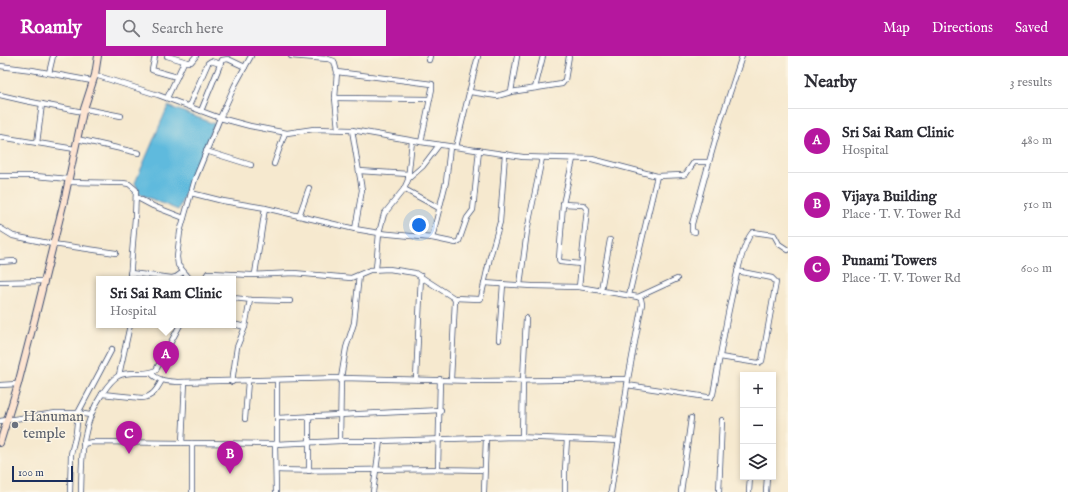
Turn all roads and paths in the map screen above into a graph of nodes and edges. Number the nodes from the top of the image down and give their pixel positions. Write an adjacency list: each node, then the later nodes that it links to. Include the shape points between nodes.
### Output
1 (53, 56): 19 (street)
2 (98, 56): 21 (main road)
3 (155, 56): 20 (street, via 152,70)
4 (167, 56): 14 (street)
5 (196, 56): 14 (street, via 191,62)
6 (251, 56): 17 (street)
7 (291, 56): 13 (street)
8 (478, 56): 23 (street)
9 (517, 56): 24 (street)
10 (543, 56): 22 (street)
11 (569, 56): 22 (street, via 562,84)
12 (742, 56): 53 (street)
13 (328, 57): 18 (street, via 334,61)
14 (184, 62): 20 (street)
15 (220, 64): 17 (street, via 225,59); 30 (street, via 211,61 208,63); 32 (street)
16 (0, 66): 19 (street)
17 (245, 67): 34 (street)
18 (337, 72): 27 (street); 28 (street, via 432,84)
19 (49, 73): 21 (street)
20 (177, 77): 26 (street)
21 (94, 78): 26 (street); 31 (main road)
22 (535, 88): 24 (street)
23 (470, 92): 24 (street, via 497,96); 45 (street)
24 (511, 92)
25 (0, 95): 29 (street)
26 (167, 98): 30 (street)
27 (335, 98): 28 (street); 35 (street)
28 (430, 99): 41 (street)
29 (42, 104): 31 (street); 42 (street)
30 (189, 106): 32 (street)
31 (84, 111): 33 (street); 39 (main road)
32 (201, 111): 34 (street)
33 (121, 116)
34 (220, 118): 37 (street); 48 (street)
35 (338, 129): 36 (street); 37 (street)
36 (352, 130): 40 (street); 56 (street)
37 (285, 133): 54 (street)
38 (0, 137): 42 (street)
39 (77, 139): 46 (main road); 49 (street)
40 (412, 141): 41 (street); 59 (street)
41 (421, 142): 43 (street)
42 (37, 143): 46 (street)
43 (439, 145): 44 (street); 59 (street, via 423,166)
44 (450, 147): 45 (street); 67 (street, via 446,182)
45 (456, 147): 47 (street)
46 (75, 149): 60 (main road)
47 (479, 150): 50 (street); 74 (street, via 473,210 467,218 459,241 456,243)
48 (206, 151): 55 (street); 63 (street)
49 (139, 153)
50 (505, 154): 51 (street); 96 (street, via 500,222)
51 (542, 158): 52 (street); 98 (street, via 527,231)
52 (573, 159): 58 (street, via 592,159); 65 (street)
53 (709, 162): 58 (street, via 694,162 683,175); 72 (street, via 691,229)
54 (274, 164)
55 (251, 165)
56 (360, 171): 59 (street); 71 (street, via 362,190)
57 (0, 176): 60 (street, via 35,176)
58 (657, 176): 101 (street)
59 (409, 177): 62 (street)
60 (69, 180): 64 (street, via 129,184 136,190); 76 (main road)
61 (309, 188): 68 (street)
62 (404, 189): 67 (street); 73 (street, via 384,214)
63 (191, 193): 66 (street); 69 (street)
64 (136, 197): 69 (street); 85 (street)
65 (563, 204): 81 (street, via 559,259 560,262); 81 (street, via 586,207)
66 (265, 208): 68 (street); 86 (street)
67 (439, 208): 74 (street)
68 (299, 216): 71 (street)
69 (184, 218): 84 (street, via 177,257 178,265)
70 (0, 228): 76 (street, via 13,236)
71 (355, 229): 73 (street)
72 (695, 232)
73 (379, 233): 74 (street); 82 (street)
74 (432, 238)
75 (610, 240): 100 (street)
76 (53, 244): 78 (street); 94 (main road)
77 (788, 250): 83 (street, via 779,244 774,235 753,232 745,244)
78 (116, 253)
79 (15, 261): 80 (street)
80 (0, 262)
81 (581, 264): 99 (street)
82 (376, 269): 87 (street); 92 (street, via 415,273)
83 (737, 270): 114 (street); 114 (street, via 772,278 776,282 762,362)
84 (183, 272): 89 (street); 90 (street)
85 (130, 273): 88 (street)
86 (255, 274): 87 (street, via 294,273 351,278); 91 (street, via 211,272)
87 (359, 274): 117 (street, via 354,323 346,348)
88 (155, 276)
89 (178, 276)
90 (187, 276)
91 (206, 276)
92 (421, 276): 104 (street); 118 (street)
93 (677, 278): 102 (street)
94 (44, 281): 95 (street); 128 (main road)
95 (0, 282)
96 (484, 283): 97 (street); 104 (street, via 482,298)
97 (503, 284): 98 (street); 112 (street)
98 (520, 285): 99 (street)
99 (579, 287): 100 (street)
100 (602, 290): 101 (street)
101 (629, 295): 102 (street)
102 (638, 297): 121 (street, via 642,304)
103 (236, 298): 105 (street)
104 (454, 298): 120 (street)
105 (250, 300): 106 (street); 109 (street)
106 (290, 301)
107 (526, 318): 124 (street)
108 (236, 325): 109 (street)
109 (245, 327): 127 (street, via 237,347)
110 (129, 328): 116 (street)
111 (178, 328): 115 (street, via 156,370)
112 (499, 340)
113 (112, 349): 133 (street)
114 (720, 357): 130 (street, via 711,397)
115 (151, 373): 116 (street, via 133,372); 122 (street)
116 (119, 375): 131 (street)
117 (341, 378): 118 (street); 123 (street); 134 (street)
118 (416, 379): 119 (street)
119 (440, 379): 120 (street); 132 (street)
120 (451, 379): 124 (street)
121 (628, 379): 124 (street); 130 (street)
122 (162, 380): 126 (street); 131 (street, via 148,397)
123 (277, 380): 125 (street); 137 (street)
124 (523, 380): 142 (street)
125 (248, 381): 127 (street); 139 (street)
126 (185, 382): 127 (street); 151 (street)
127 (232, 382)
128 (18, 384): 129 (street); 141 (main road)
129 (0, 385)
130 (627, 385): 148 (street)
131 (102, 394): 135 (street)
132 (441, 410): 134 (street); 145 (street)
133 (78, 413): 135 (street); 141 (street, via 35,415); 162 (street, via 71,454)
134 (341, 414): 136 (street); 146 (street)
135 (90, 415): 153 (street)
136 (309, 416): 137 (street); 149 (street)
137 (277, 418): 154 (street)
138 (691, 418): 170 (street)
139 (245, 419)
140 (722, 420): 171 (street)
141 (3, 421): 150 (main road)
142 (522, 437): 143 (street); 144 (street)
143 (486, 438): 145 (street); 158 (street)
144 (567, 439): 148 (street); 168 (street)
145 (440, 440): 147 (street); 155 (street)
146 (340, 441): 147 (street); 149 (street)
147 (380, 441): 156 (street)
148 (619, 441): 169 (street)
149 (310, 442): 154 (street); 159 (street)
150 (0, 443)
151 (182, 443): 152 (street); 153 (street)
152 (192, 443): 154 (street); 164 (street)
153 (83, 444): 163 (street)
154 (276, 444): 157 (street)
155 (438, 468): 156 (street); 158 (street)
156 (376, 469): 159 (street); 166 (street)
157 (276, 470): 159 (street); 165 (street)
158 (484, 470): 167 (street)
159 (309, 471)
160 (750, 480): 172 (street)
161 (766, 480): 173 (street)
162 (70, 492)
163 (81, 492)
164 (192, 492)
165 (276, 492)
166 (373, 492)
167 (484, 492)
168 (565, 492)
169 (611, 492)
170 (681, 492)
171 (719, 492)
172 (749, 492)
173 (766, 492)

